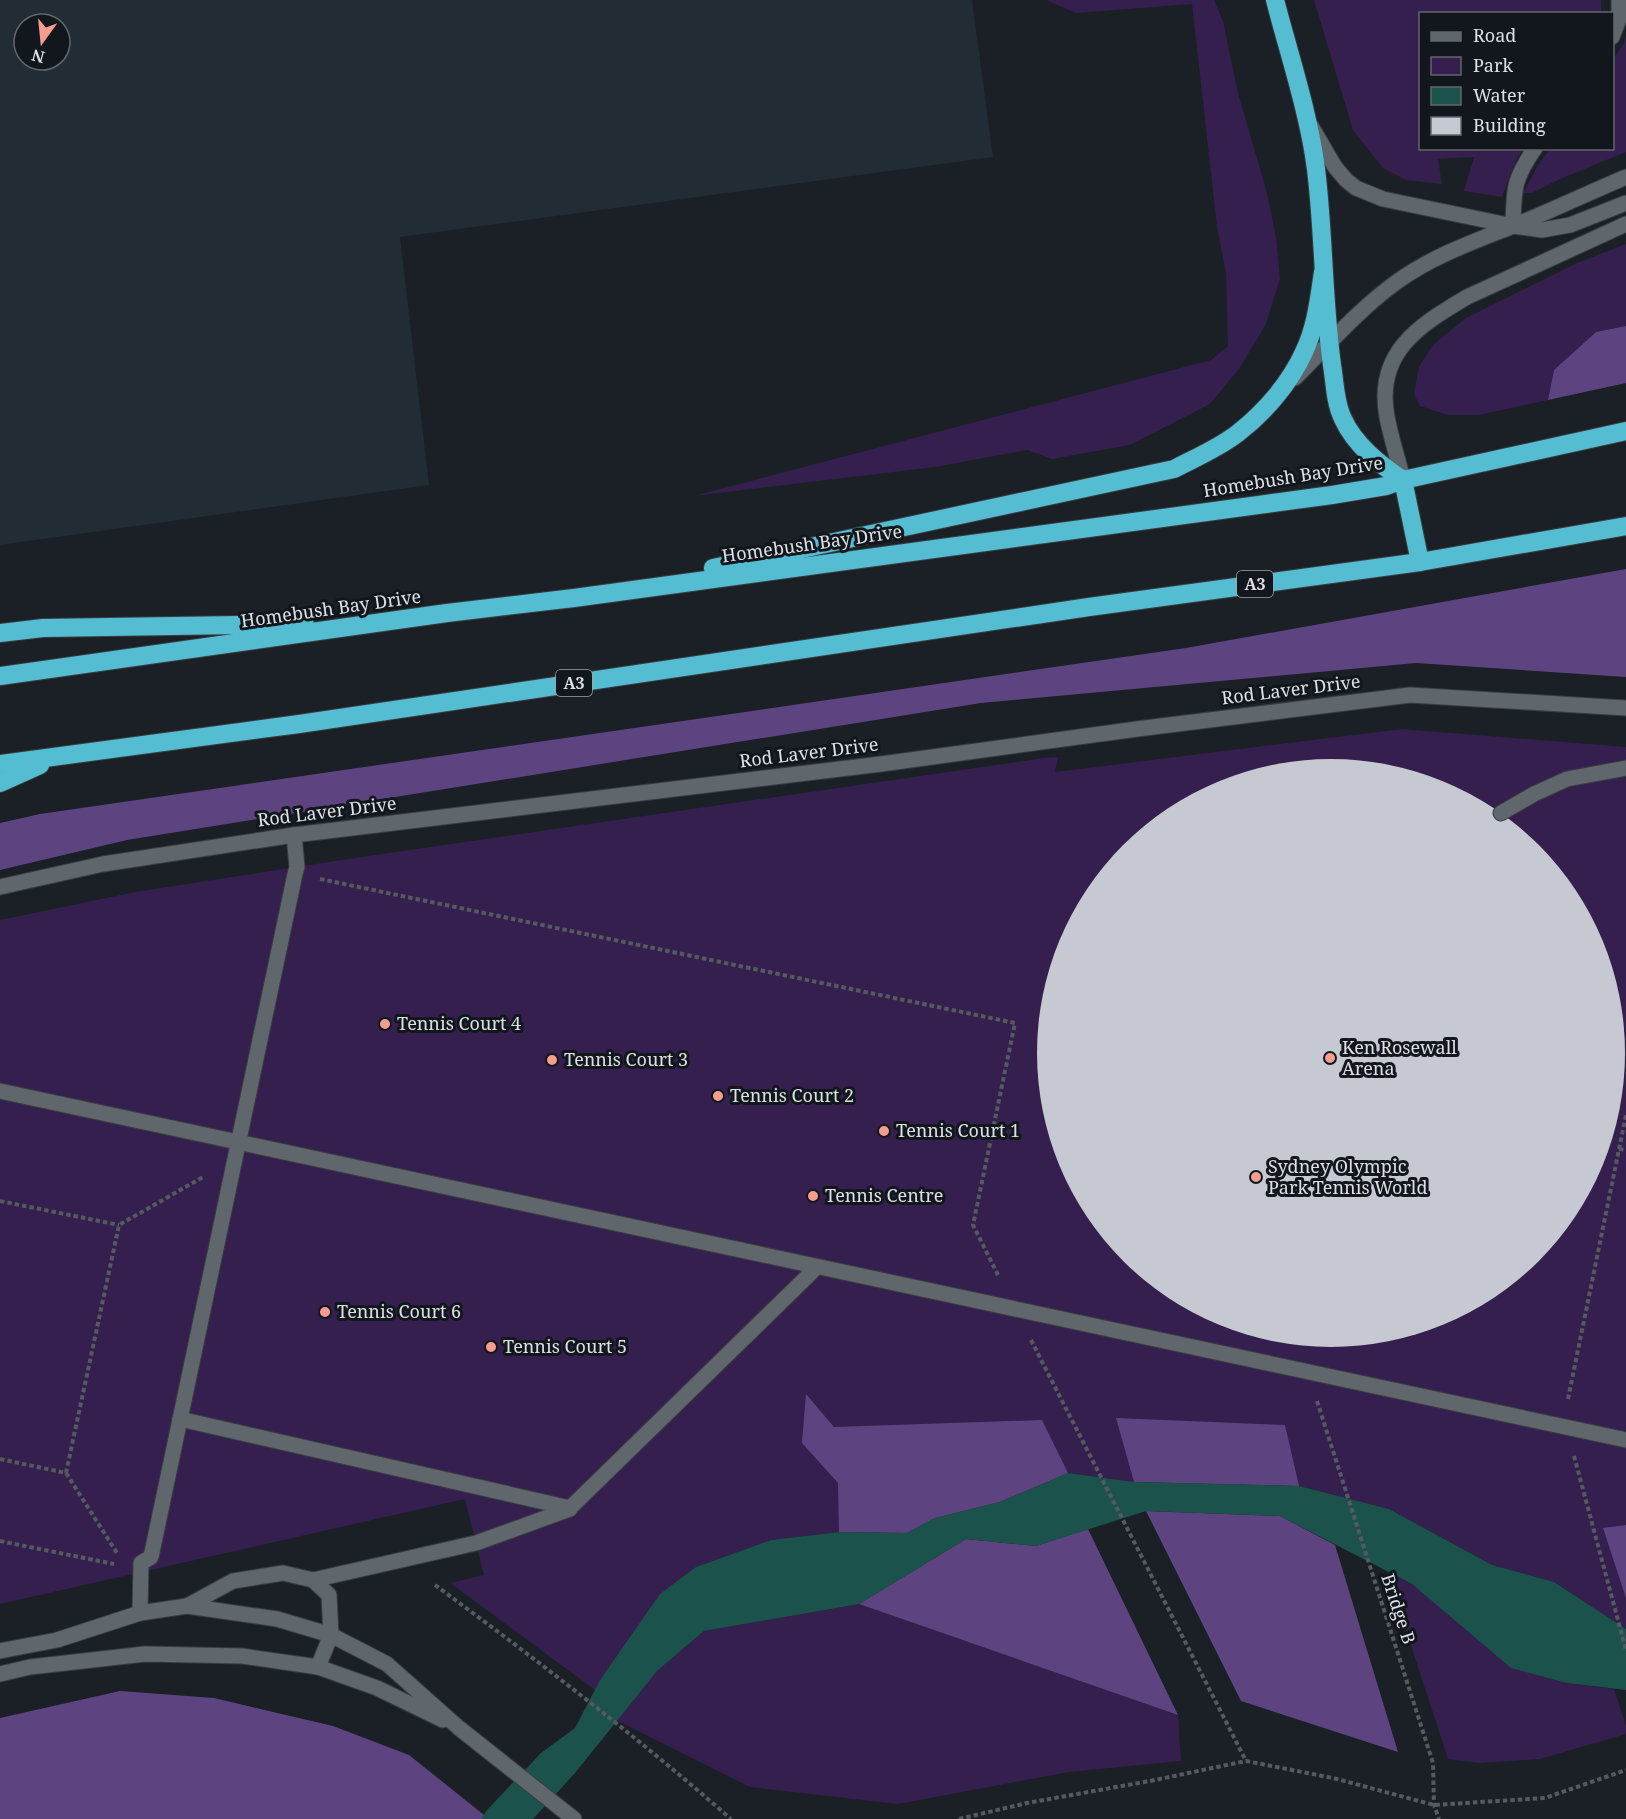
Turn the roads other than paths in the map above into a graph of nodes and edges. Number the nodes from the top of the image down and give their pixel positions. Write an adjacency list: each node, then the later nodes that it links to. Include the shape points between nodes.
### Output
1 (1275, 0): 4 (highway)
2 (1619, 0): 3 (street)
3 (1614, 32)
4 (1306, 118): 9 (street, via 1335,167 1356,188 1383,199); 10 (highway, via 1321,211)
5 (1534, 150): 9 (street, via 1518,176)
6 (1626, 177): 9 (street)
7 (1626, 202): 9 (street, via 1570,225 1542,230)
8 (1626, 224): 16 (street, via 1467,297 1410,335 1390,364 1384,394)
9 (1513, 226): 11 (street, via 1443,255 1397,281)
10 (1323, 272): 11 (highway); 12 (highway, via 1319,303 1304,352)
11 (1329, 344): 12 (street); 16 (highway, via 1337,397 1349,431 1372,456)
12 (1275, 398): 19 (highway, via 1238,434 1174,469)
13 (1626, 420): 15 (highway)
14 (1626, 430): 15 (highway, Homebush Bay Drive)
15 (1511, 457): 16 (highway, Homebush Bay Drive)
16 (1403, 480): 18 (highway); 19 (highway, Homebush Bay Drive, via 1321,496)
17 (1626, 526): 18 (highway, A3)
18 (1420, 562): 24 (highway, A3)
19 (574, 598): 20 (highway, Homebush Bay Drive)
20 (384, 623): 21 (highway, via 43,628); 22 (highway, Homebush Bay Drive)
21 (0, 633)
22 (0, 676)
23 (1626, 708): 29 (street, Rod Laver Drive, via 1410,695)
24 (58, 757): 25 (highway, A3); 27 (highway)
25 (0, 764)
26 (1626, 768): 28 (street, via 1567,779)
27 (0, 783)
28 (1500, 813)
29 (294, 835): 30 (street, Rod Laver Drive, via 103,864); 32 (street, via 297,867)
30 (0, 887)
31 (0, 1091): 32 (street)
32 (237, 1150): 33 (street); 34 (street)
33 (817, 1267): 35 (street); 36 (street)
34 (180, 1419): 36 (street); 39 (street, via 151,1557 141,1563)
35 (1626, 1440)
36 (570, 1508): 37 (street, via 476,1543)
37 (313, 1580): 38 (street, via 283,1573 233,1581); 40 (street, via 329,1595)
38 (187, 1606): 39 (street); 40 (street, via 277,1619)
39 (140, 1613): 41 (street, via 57,1640)
40 (331, 1635): 42 (street); 44 (street, via 387,1664)
41 (0, 1651)
42 (318, 1667): 43 (street, via 242,1656 145,1654); 44 (street, via 377,1688)
43 (0, 1674)
44 (459, 1728): 45 (street)
45 (574, 1819)

